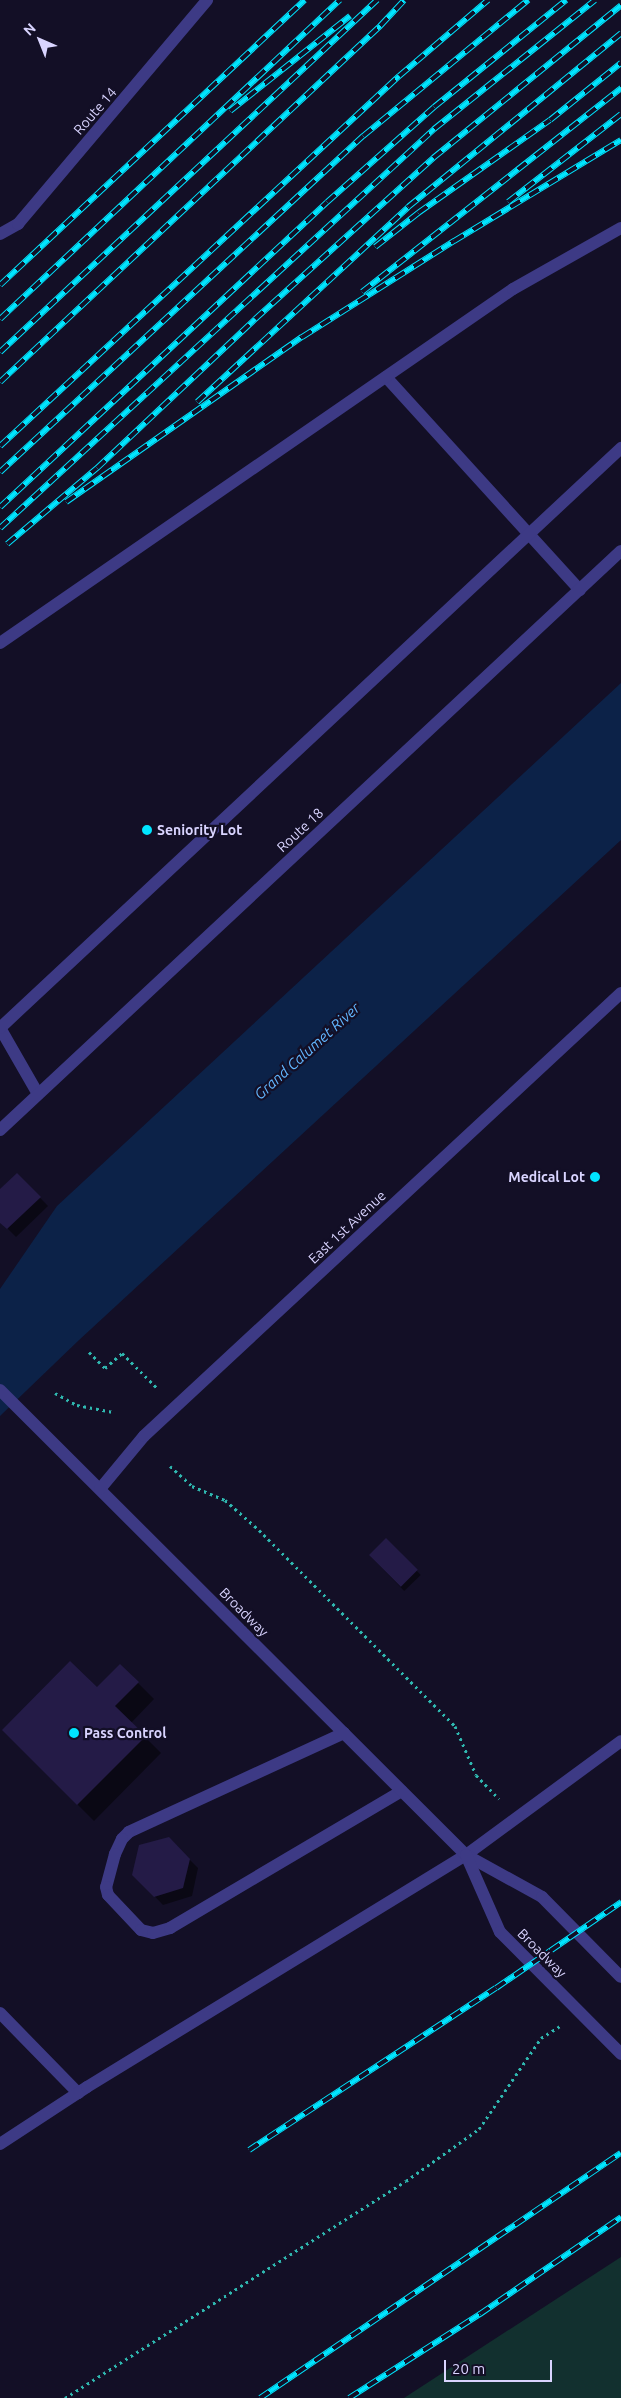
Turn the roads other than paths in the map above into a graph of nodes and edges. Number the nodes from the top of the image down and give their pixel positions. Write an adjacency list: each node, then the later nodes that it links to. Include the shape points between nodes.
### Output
1 (207, 0): 3 (street, Route 14, via 18,224)
2 (621, 228): 4 (street, via 513,289)
3 (0, 234)
4 (386, 377): 6 (street); 9 (street)
5 (621, 448): 6 (street)
6 (528, 533): 8 (street); 11 (street, via 0,1028)
7 (621, 551): 8 (street, Route 18)
8 (580, 590): 11 (street, Route 18)
9 (0, 643)
10 (621, 993): 14 (street, East 1st Avenue, via 144,1436)
11 (38, 1094): 12 (street, Route 18)
12 (0, 1130)
13 (0, 1390): 14 (street, Broadway)
14 (100, 1489): 15 (street, Broadway)
15 (344, 1733): 17 (street, Broadway); 17 (street, via 129,1832 115,1854 106,1887 108,1894 141,1930 153,1933 170,1928)
16 (621, 1741): 18 (street)
17 (402, 1791): 18 (street, Broadway)
18 (466, 1855): 19 (street, Broadway, via 542,1897); 21 (street, Broadway, via 500,1932); 22 (street)
19 (621, 1977)
20 (0, 2013): 22 (street)
21 (621, 2054)
22 (78, 2093): 23 (street)
23 (0, 2144)

